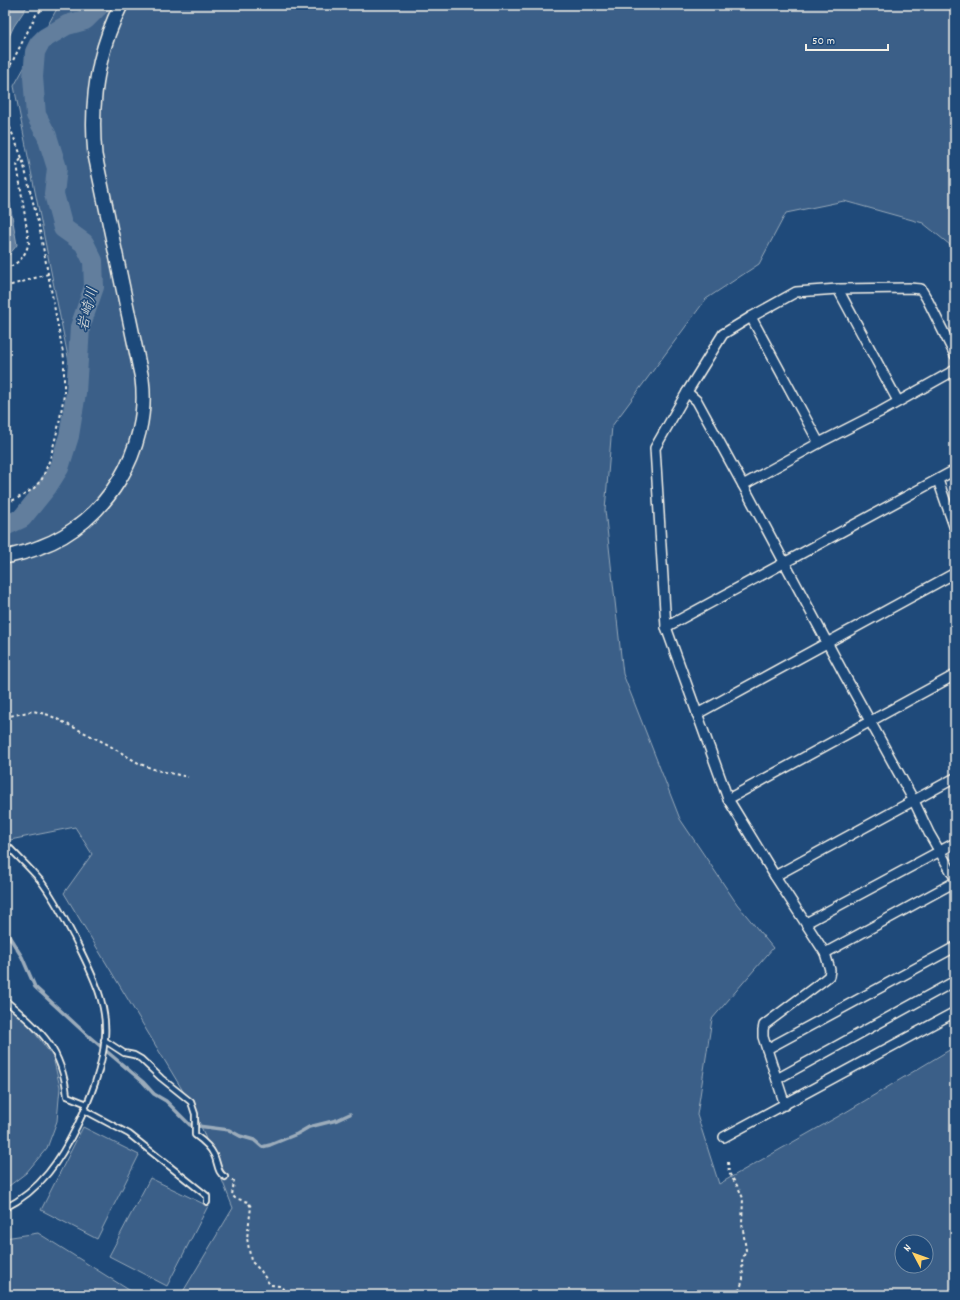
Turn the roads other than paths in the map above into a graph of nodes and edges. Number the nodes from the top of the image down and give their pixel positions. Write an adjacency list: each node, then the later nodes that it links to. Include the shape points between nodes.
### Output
1 (121, 5): 13 (street, via 101,54 94,95 93,133 95,155 142,379 143,404 139,433 120,478 82,523 41,547)
2 (838, 289): 3 (street, via 796,292); 4 (street, via 921,289); 7 (street)
3 (751, 317): 6 (street, via 723,334); 8 (street)
4 (955, 355)
5 (955, 370): 7 (street)
6 (687, 392): 11 (street, via 697,401); 16 (street, via 655,448)
7 (898, 401): 8 (street)
8 (819, 443): 11 (street)
9 (955, 470): 10 (street)
10 (938, 480): 12 (street); 14 (street)
11 (743, 485): 14 (street)
12 (955, 529)
13 (5, 557)
14 (784, 562): 16 (street); 17 (street)
15 (955, 573): 17 (street)
16 (666, 627): 19 (street)
17 (828, 643): 19 (street); 20 (street)
18 (955, 675): 20 (street)
19 (697, 714): 22 (street)
20 (870, 721): 22 (street); 23 (street)
21 (955, 778): 23 (street)
22 (728, 799): 27 (street)
23 (914, 801): 26 (street); 27 (street)
24 (5, 842): 36 (lane, via 44,887 86,962 103,1006)
25 (955, 843): 26 (street)
26 (940, 851): 28 (street); 30 (street)
27 (775, 876): 30 (street)
28 (955, 878)
29 (955, 882): 32 (street)
30 (806, 923): 32 (street)
31 (955, 947): 37 (street)
32 (825, 953): 37 (street, via 830,970 829,976 764,1025 763,1037)
33 (955, 981): 38 (street)
34 (5, 1000): 39 (lane, via 44,1035 55,1052 63,1068 67,1096)
35 (955, 1012): 40 (street)
36 (104, 1040): 39 (lane, via 102,1057); 43 (lane, via 124,1052 134,1054 191,1102 195,1114 195,1134 214,1155 220,1174)
37 (767, 1049): 38 (street)
38 (777, 1080): 40 (street)
39 (87, 1104): 41 (lane)
40 (786, 1105): 42 (street)
41 (84, 1110): 44 (lane, via 129,1134 207,1196); 45 (lane, via 74,1131 40,1184)
42 (724, 1137)
43 (225, 1177)
44 (207, 1202)
45 (5, 1208)

